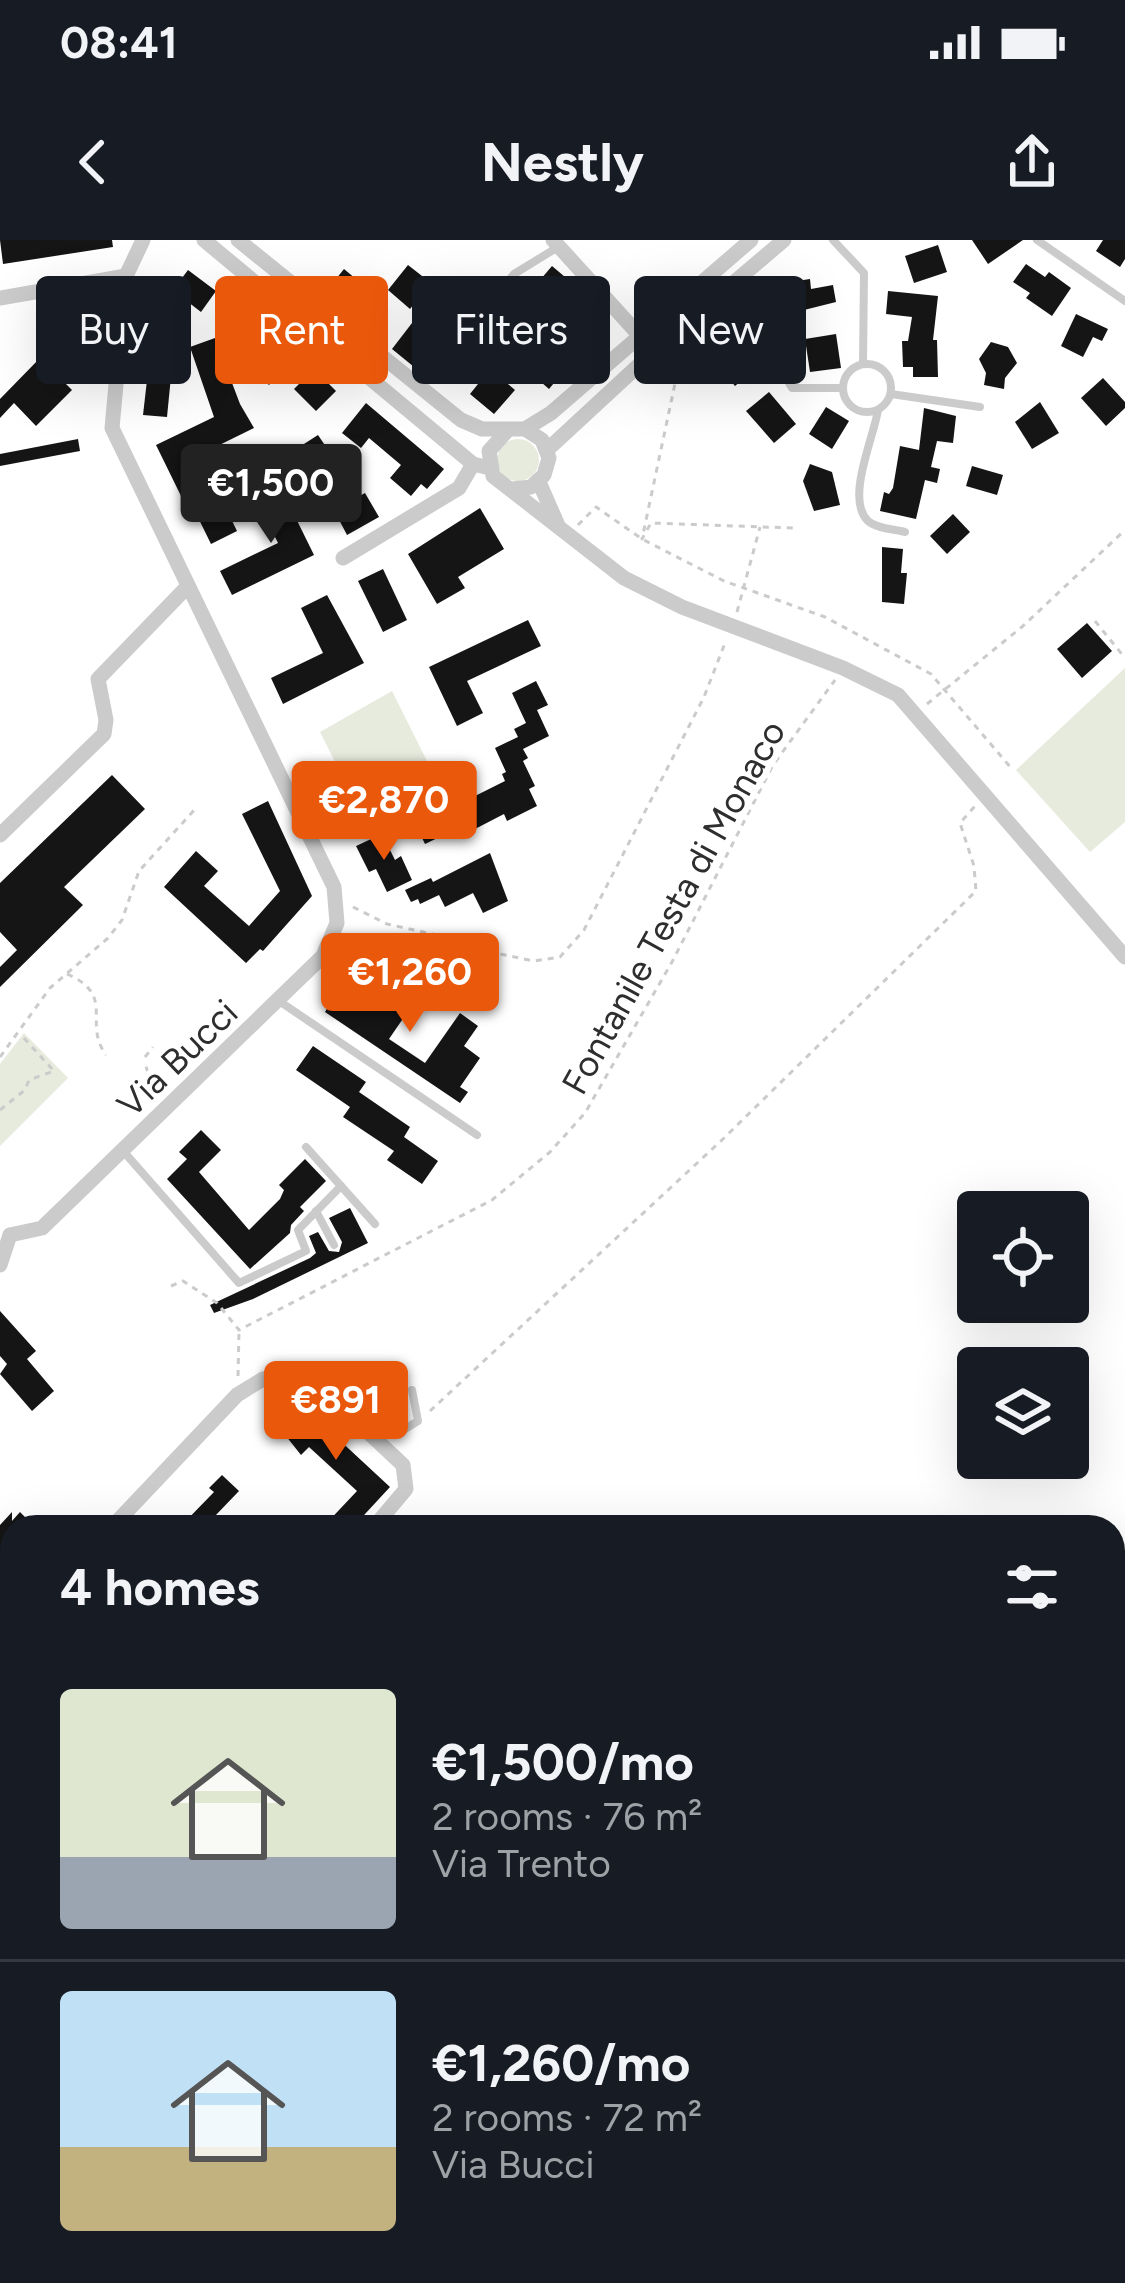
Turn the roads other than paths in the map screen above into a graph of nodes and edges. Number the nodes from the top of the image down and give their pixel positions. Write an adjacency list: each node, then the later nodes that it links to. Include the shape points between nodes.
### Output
1 (143, 240): 9 (street)
2 (204, 240): 27 (street)
3 (238, 240): 25 (street, via 461,420)
4 (751, 240): 11 (street)
5 (784, 240): 26 (street)
6 (833, 240): 17 (lane, via 863,273)
7 (1037, 240): 14 (lane)
8 (556, 243): 10 (lane); 15 (street)
9 (126, 276)
10 (512, 276)
11 (709, 276)
12 (36, 292): 13 (street)
13 (0, 298)
14 (1125, 301)
15 (634, 329)
16 (634, 341): 24 (street)
17 (863, 364): 20 (lane); 21 (lane, via 885,371)
18 (116, 384): 33 (street, via 112,428)
19 (790, 384): 20 (lane)
20 (843, 388): 23 (lane, via 854,409)
21 (891, 394): 22 (lane); 23 (lane)
22 (980, 406)
23 (878, 410): 31 (lane, via 859,482 861,507 866,520)
24 (525, 429): 25 (street); 26 (street)
25 (506, 432): 27 (street)
26 (547, 449): 28 (street)
27 (482, 466): 29 (street); 32 (street)
28 (539, 482): 29 (street); 30 (street)
29 (513, 489): 30 (street)
30 (564, 532): 35 (street, via 624,578 881,684 917,713)
31 (905, 532)
32 (343, 558)
33 (188, 586): 34 (street, via 98,679 104,734); 36 (street, Via Bucci, via 338,905 323,956)
34 (0, 835)
35 (1125, 957)
36 (279, 1001): 37 (lane); 39 (street, Via Bucci)
37 (477, 1135)
38 (306, 1148): 40 (lane)
39 (124, 1152): 41 (lane, via 239,1283 306,1251 298,1231); 43 (street, Via Bucci, via 42,1228 22,1236)
40 (341, 1186): 41 (lane); 42 (lane)
41 (316, 1211): 44 (lane)
42 (375, 1224)
43 (5, 1230): 45 (street)
44 (334, 1245)
45 (0, 1264)
46 (412, 1390): 47 (lane, via 418,1421)
47 (373, 1437): 48 (street, via 317,1384 263,1379 237,1395); 49 (street, via 403,1466 406,1489)
48 (123, 1515)
49 (384, 1515)

